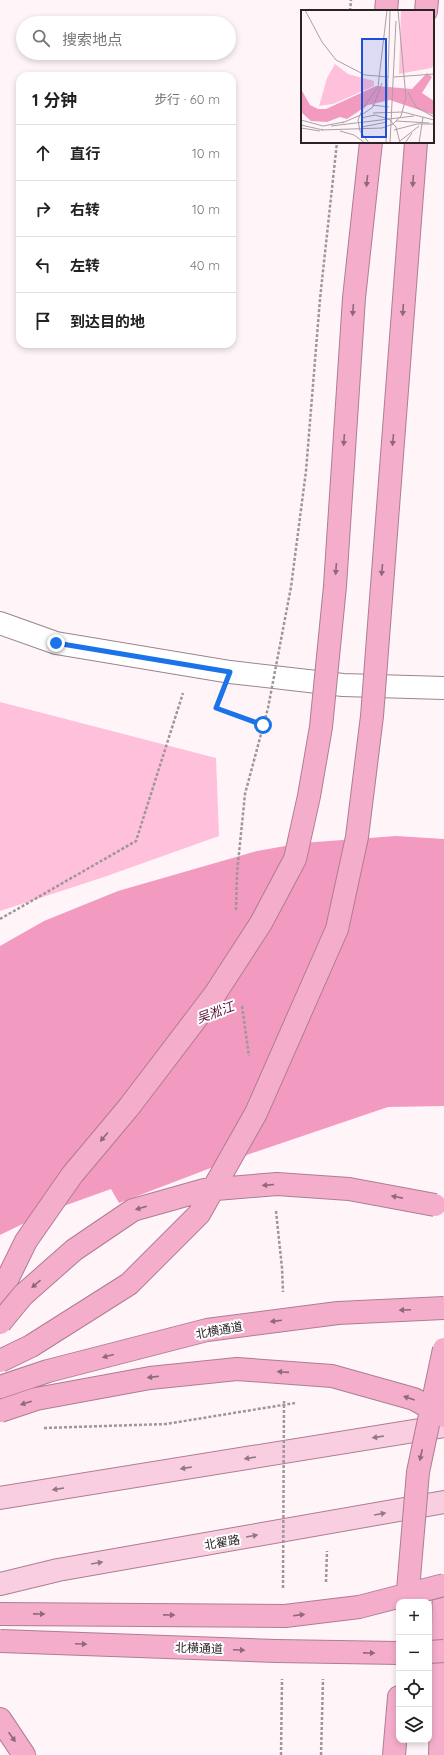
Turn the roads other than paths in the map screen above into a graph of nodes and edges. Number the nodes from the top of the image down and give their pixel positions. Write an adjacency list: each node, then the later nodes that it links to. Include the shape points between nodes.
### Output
1 (387, 0): 3 (highway)
2 (427, 0): 4 (highway)
3 (386, 10)
4 (426, 10)
5 (371, 143): 10 (highway, one-way to 10, bridge, via 354,298 335,586 322,728 295,859 261,923 215,994 130,1107 72,1175 26,1241)
6 (416, 143): 14 (highway, one-way to 14, bridge, via 372,716 357,837 337,929 256,1113 199,1214 129,1284 32,1346)
7 (0, 623): 8 (street, via 56,643 230,672 343,685)
8 (444, 688)
9 (444, 1207): 12 (highway, one-way to 12, bridge, via 349,1189 277,1184 204,1190 133,1210 74,1250 23,1295)
10 (0, 1294)
11 (444, 1308): 15 (highway, 北横通道, one-way to 15, bridge, via 338,1313 208,1330 48,1371)
12 (0, 1323)
13 (444, 1349): 23 (highway, one-way to 23, bridge, via 418,1472)
14 (0, 1360)
15 (0, 1387)
16 (0, 1411): 17 (highway, one-way to 16, bridge, via 414,1399 332,1376 237,1368 150,1378 36,1399)
17 (444, 1416)
18 (444, 1426): 19 (main road, one-way to 19)
19 (0, 1498)
20 (444, 1502): 21 (main road, 北翟路, one-way to 20, via 58,1570)
21 (0, 1584)
22 (444, 1585): 24 (highway, one-way to 22, bridge, via 285,1616 359,1607); 33 (highway)
23 (407, 1599)
24 (0, 1614)
25 (0, 1641): 28 (highway, 北横通道, one-way to 28, bridge)
26 (444, 1651): 27 (highway, bridge)
27 (432, 1652)
28 (396, 1653)
29 (398, 1707): 32 (highway)
30 (0, 1719): 31 (highway, one-way to 31)
31 (24, 1755)
32 (394, 1755)
33 (440, 1755)

